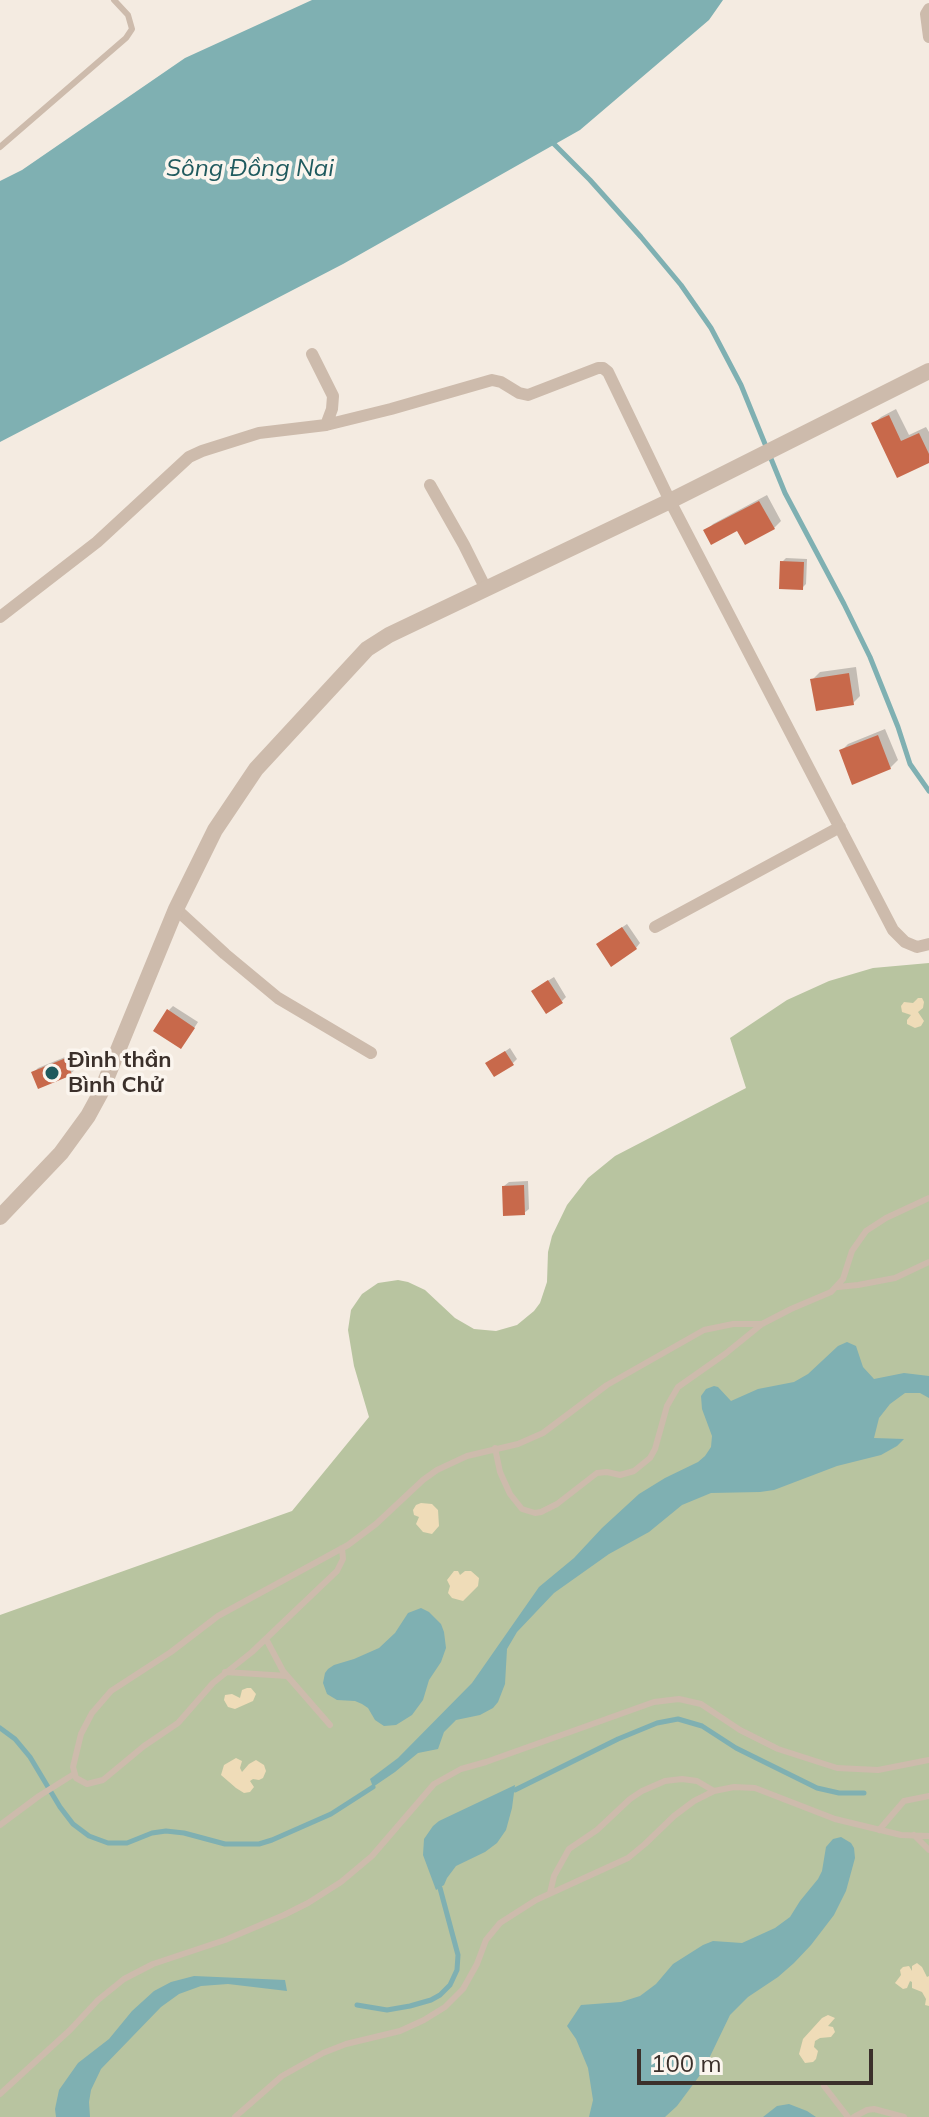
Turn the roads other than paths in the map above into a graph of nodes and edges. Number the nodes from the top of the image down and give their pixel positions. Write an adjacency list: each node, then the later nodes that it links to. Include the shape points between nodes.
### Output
1 (114, 0): 4 (lane, via 128,15 132,29 126,38)
2 (929, 9): 3 (street)
3 (929, 37)
4 (0, 147)
5 (312, 354): 7 (street, via 333,396)
6 (929, 371): 9 (street)
7 (326, 425): 9 (street, via 492,380 528,395 603,368); 11 (street, via 259,433 189,457 97,542)
8 (430, 485): 10 (street)
9 (670, 501): 10 (street); 12 (street)
10 (485, 587): 13 (street, via 389,635 361,655 256,769 215,830)
11 (0, 617)
12 (840, 827): 14 (street); 15 (street, via 893,930 917,947)
13 (176, 909): 16 (street, via 278,998); 18 (street, via 88,1116)
14 (655, 927)
15 (929, 944)
16 (371, 1053)
17 (929, 1198): 20 (lane, via 866,1231)
18 (0, 1217)
19 (929, 1262): 20 (lane, via 895,1278)
20 (838, 1287): 21 (lane)
21 (762, 1324): 22 (lane, via 704,1330 607,1385 543,1433); 22 (lane, via 678,1387 655,1449 634,1471 597,1473 557,1504 535,1513 522,1509 510,1494)
22 (495, 1448): 23 (lane, via 430,1475)
23 (342, 1548): 24 (lane, via 337,1571); 29 (lane, via 218,1616 111,1691 86,1723 76,1748)
24 (266, 1639): 25 (lane); 26 (lane)
25 (225, 1672): 26 (lane); 29 (lane, via 178,1723 103,1780 87,1784)
26 (287, 1676): 27 (lane)
27 (330, 1725)
28 (929, 1760): 39 (lane, via 878,1770 837,1768 769,1745 701,1704 666,1699 461,1769 434,1784 372,1856 341,1882 284,1915 124,1979)
29 (74, 1774): 32 (lane)
30 (714, 1791): 33 (lane, via 755,1788 815,1813); 37 (lane, via 674,1816 628,1858); 37 (lane, via 682,1779 642,1791 569,1849)
31 (929, 1796): 33 (lane, via 904,1801)
32 (0, 1825)
33 (879, 1830): 34 (lane)
34 (914, 1835): 35 (lane); 36 (lane)
35 (929, 1836)
36 (929, 1850)
37 (550, 1893): 40 (lane, via 492,1931 470,1978 445,2007 400,2031 323,2053 282,2076)
38 (824, 2086): 41 (lane)
39 (0, 2094)
40 (235, 2117)
41 (848, 2117)
42 (854, 2117): 43 (lane, via 874,2109)
43 (904, 2117)

